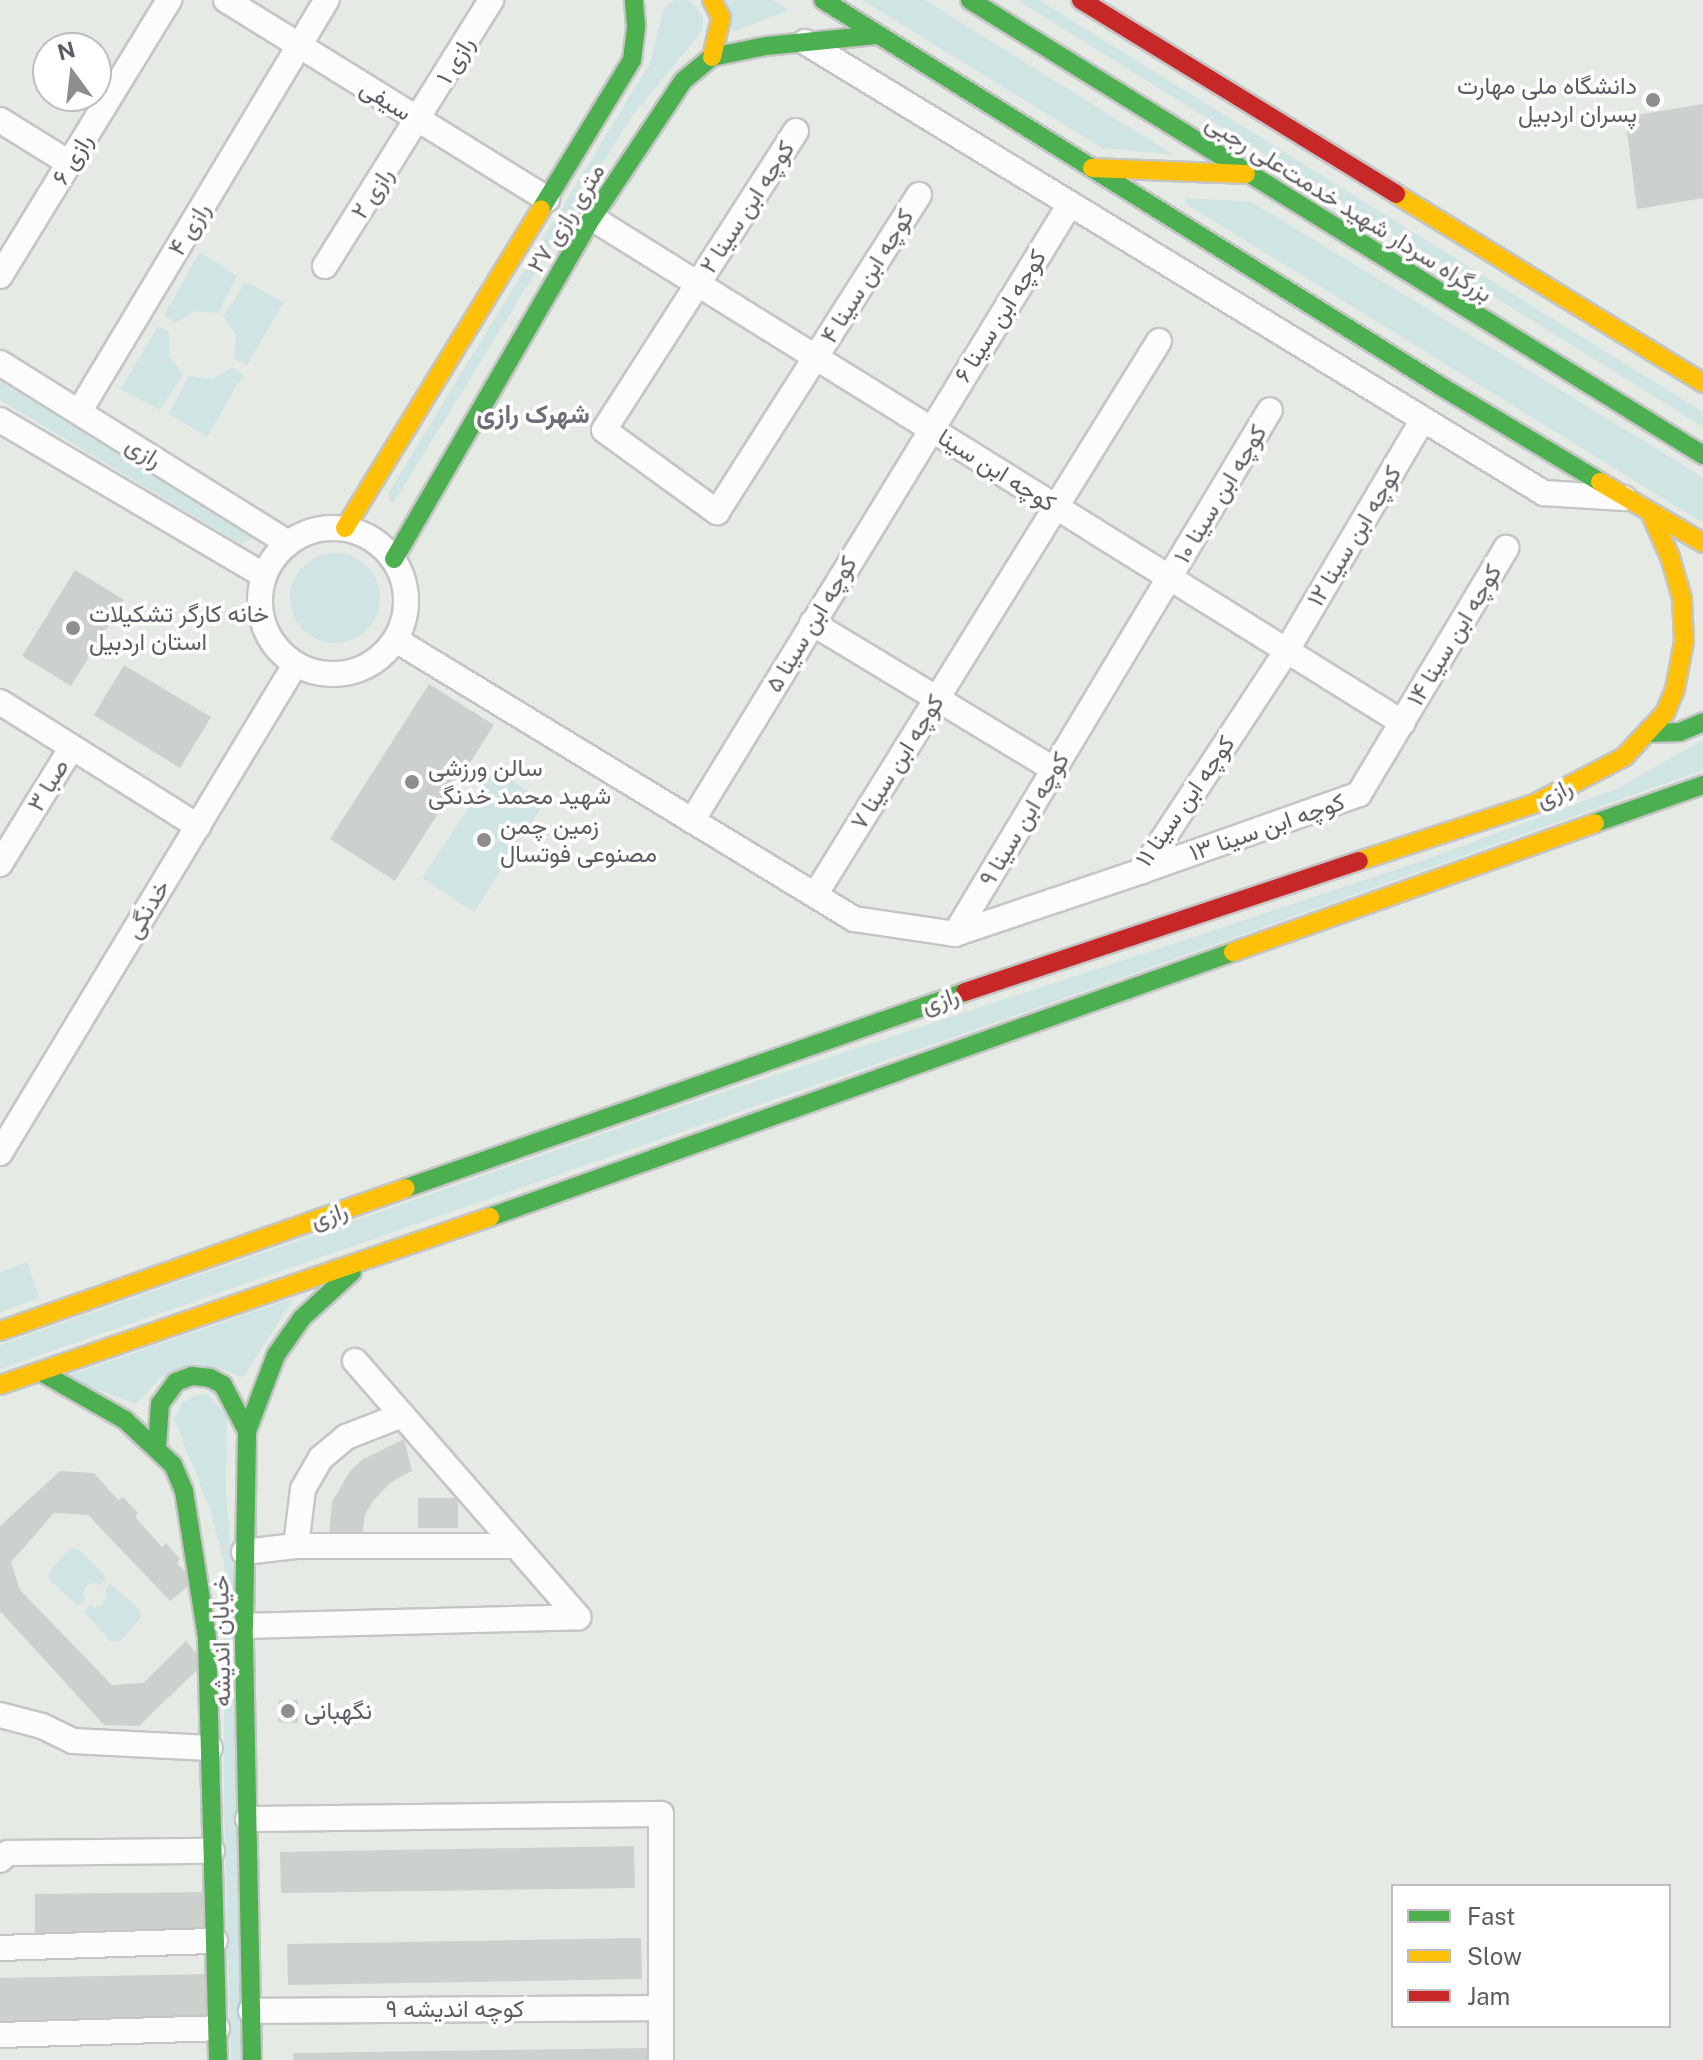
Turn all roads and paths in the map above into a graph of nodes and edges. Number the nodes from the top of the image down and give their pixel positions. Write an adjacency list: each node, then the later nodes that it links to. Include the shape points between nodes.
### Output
1 (169, 0): 17 (street, رازی ۶)
2 (226, 0): 12 (street, سیفی)
3 (327, 0): 12 (street, رازی ۴)
4 (491, 0): 15 (street, رازی ۱)
5 (712, 0): 13 (main road, via 721,18)
6 (823, 0): 10 (main road)
7 (970, 0): 19 (main road, بزرگراه سردار شهید خدمت‌علی رجبی)
8 (1081, 0): 30 (main road, بزرگراه سردار شهید خدمت‌علی رجبی)
9 (638, 2): 21 (main road, ۲۷ متری رازی, via 632,60)
10 (876, 35): 11 (main road); 18 (main road)
11 (805, 42): 13 (main road); 22 (street)
12 (300, 46): 15 (street, سیفی); 32 (street, رازی ۴)
13 (712, 57): 23 (main road, ۲۷ متری رازی, via 683,81)
14 (0, 120): 17 (street)
15 (419, 120): 21 (street, سیفی); 24 (street, رازی ۲)
16 (796, 131): 26 (street, کوچه ابن سینا ۲)
17 (69, 163): 25 (street, رازی ۶)
18 (1092, 168): 19 (main road); 38 (main road)
19 (1248, 174): 37 (main road, بزرگراه سردار شهید خدمت‌علی رجبی)
20 (919, 195): 28 (street, کوچه ابن سینا ۴)
21 (547, 199): 41 (main road, ۲۷ متری رازی)
22 (1070, 204): 34 (street); 35 (street, کوچه ابن سینا ۶)
23 (592, 218): 26 (street, کوچه ابن سینا); 45 (main road, ۲۷ متری رازی)
24 (325, 266)
25 (0, 276)
26 (697, 283): 28 (street, کوچه ابن سینا); 36 (street, کوچه ابن سینا ۲)
27 (1159, 341): 39 (street, کوچه ابن سینا ۷)
28 (815, 357): 35 (street, کوچه ابن سینا); 36 (street, کوچه ابن سینا ۴, via 717,512)
29 (0, 363): 32 (street, رازی)
30 (1703, 383)
31 (1270, 410): 47 (street, کوچه ابن سینا ۱۰)
32 (79, 412): 42 (street, رازی)
33 (0, 420): 46 (street, رازی)
34 (1422, 421): 38 (street, via 1544,493); 50 (street, کوچه ابن سینا ۱۲)
35 (930, 428): 39 (street, کوچه ابن سینا); 48 (street, کوچه ابن سینا ۵)
36 (604, 430)
37 (1703, 455)
38 (1628, 498): 40 (main road)
39 (1056, 507): 47 (street, کوچه ابن سینا); 52 (street, کوچه ابن سینا ۷)
40 (1650, 512): 43 (main road); 56 (main road, رازی, via 1682,598 1684,642 1675,689)
41 (345, 528): 42 (street, via 315,530); 45 (street, via 364,534)
42 (288, 543): 46 (street)
43 (1703, 543)
44 (1506, 548): 55 (street, کوچه ابن سینا ۱۴)
45 (394, 559): 49 (street, via 407,599)
46 (263, 575): 51 (street, via 258,601 263,626 275,648)
47 (1170, 578): 50 (street, کوچه ابن سینا); 58 (street, کوچه ابن سینا ۹)
48 (812, 623): 52 (street); 60 (street, کوچه ابن سینا ۵)
49 (396, 640): 51 (street, via 381,657 339,675); 60 (street)
50 (1287, 650): 55 (street, کوچه ابن سینا); 63 (street, کوچه ابن سینا ۱۱)
51 (295, 665): 61 (street, خدنگی)
52 (935, 701): 58 (street); 64 (street, کوچه ابن سینا ۷)
53 (0, 702): 57 (street)
54 (1703, 722): 56 (main road, via 1680,732)
55 (1403, 723): 63 (street, کوچه ابن سینا ۱۳, via 1359,794)
56 (1649, 733): 66 (main road, رازی, via 1624,757 1536,803)
57 (72, 747): 61 (street); 62 (street, صبا ۳)
58 (1053, 769): 65 (street, کوچه ابن سینا ۹)
59 (1703, 785): 67 (main road, رازی)
60 (692, 821): 64 (street)
61 (198, 826): 68 (street, خدنگی)
62 (0, 864)
63 (1142, 871): 65 (street, کوچه ابن سینا ۱۱)
64 (815, 895): 65 (street, via 854,919)
65 (955, 934)
66 (808, 1045): 67 (main road); 70 (main road, رازی)
67 (821, 1084): 69 (main road, رازی)
68 (0, 1153)
69 (363, 1262): 72 (main road, رازی); 75 (main road, خیابان اندیشه, via 302,1318 276,1355)
70 (0, 1331)
71 (355, 1361): 74 (street)
72 (41, 1372): 73 (main road, رازی); 76 (main road, خیابان اندیشه, via 125,1420)
73 (0, 1385)
74 (402, 1415): 77 (street, via 346,1437 321,1458 303,1489); 78 (street)
75 (247, 1431): 76 (main road, via 223,1385 192,1376 176,1382 160,1404); 79 (main road, خیابان اندیشه)
76 (157, 1447): 82 (main road, خیابان اندیشه, via 173,1465 184,1491 207,1638)
77 (296, 1546): 78 (street); 79 (street)
78 (516, 1546): 80 (street, via 578,1617)
79 (244, 1552): 80 (main road, خیابان اندیشه)
80 (244, 1626): 83 (main road, خیابان اندیشه)
81 (0, 1715): 82 (street, via 73,1741)
82 (210, 1748): 84 (main road, خیابان اندیشه)
83 (248, 1819): 88 (street, via 661,1814); 89 (main road, خیابان اندیشه)
84 (212, 1851): 85 (street, via 8,1853); 86 (main road, خیابان اندیشه)
85 (0, 1860)
86 (215, 1941): 87 (street); 90 (main road, خیابان اندیشه)
87 (0, 1948)
88 (660, 2008): 89 (street, کوچه اندیشه ۹); 94 (street)
89 (251, 2011): 93 (main road, خیابان اندیشه)
90 (217, 2028): 91 (street); 92 (main road, خیابان اندیشه)
91 (0, 2035)
92 (218, 2060)
93 (252, 2060)
94 (661, 2060)

